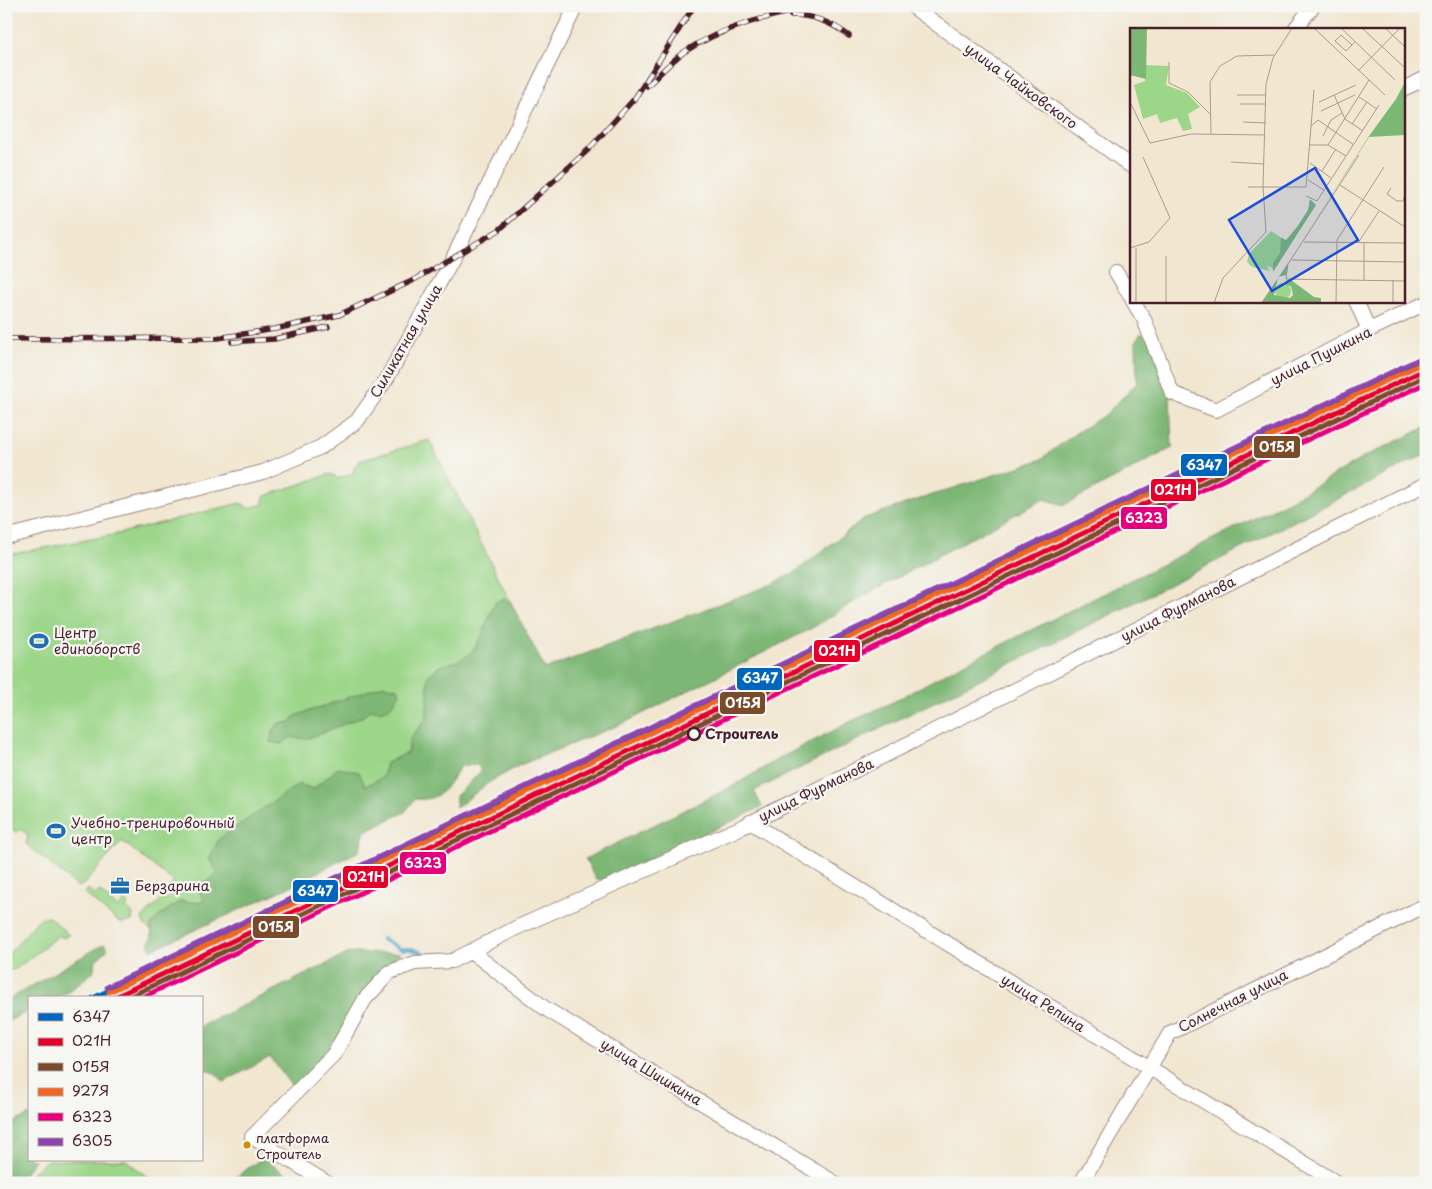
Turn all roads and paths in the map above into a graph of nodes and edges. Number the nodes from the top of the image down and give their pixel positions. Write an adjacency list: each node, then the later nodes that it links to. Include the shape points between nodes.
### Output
1 (576, 6): 15 (street, Силикатная улица, via 453,258 387,378 357,421 321,447 263,472)
2 (912, 6): 7 (street, улица Чайковского)
3 (1313, 6): 4 (street)
4 (1296, 28)
5 (1426, 78): 6 (street)
6 (1404, 88)
7 (1130, 165)
8 (1116, 272): 9 (street)
9 (1130, 295)
10 (1135, 302): 13 (street, улица Пушкина, via 1172,394 1216,410)
11 (1356, 302): 13 (street)
12 (1426, 303): 13 (street, улица Пушкина)
13 (1369, 330)
14 (1426, 484): 16 (street, улица Фурманова)
15 (6, 537)
16 (750, 822): 18 (street, улица Фурманова, via 516,928); 19 (street, улица Репина)
17 (1426, 905): 19 (street, Солнечная улица, via 1170,1033)
18 (472, 952): 20 (street, улица Фурманова, via 452,961 415,963 390,972 365,999 334,1054 252,1137); 21 (street, улица Шишкина, via 546,1009)
19 (1149, 1068): 22 (street, Солнечная улица); 23 (street, улица Репина)
20 (327, 1183)
21 (835, 1183)
22 (1081, 1183)
23 (1337, 1183)

